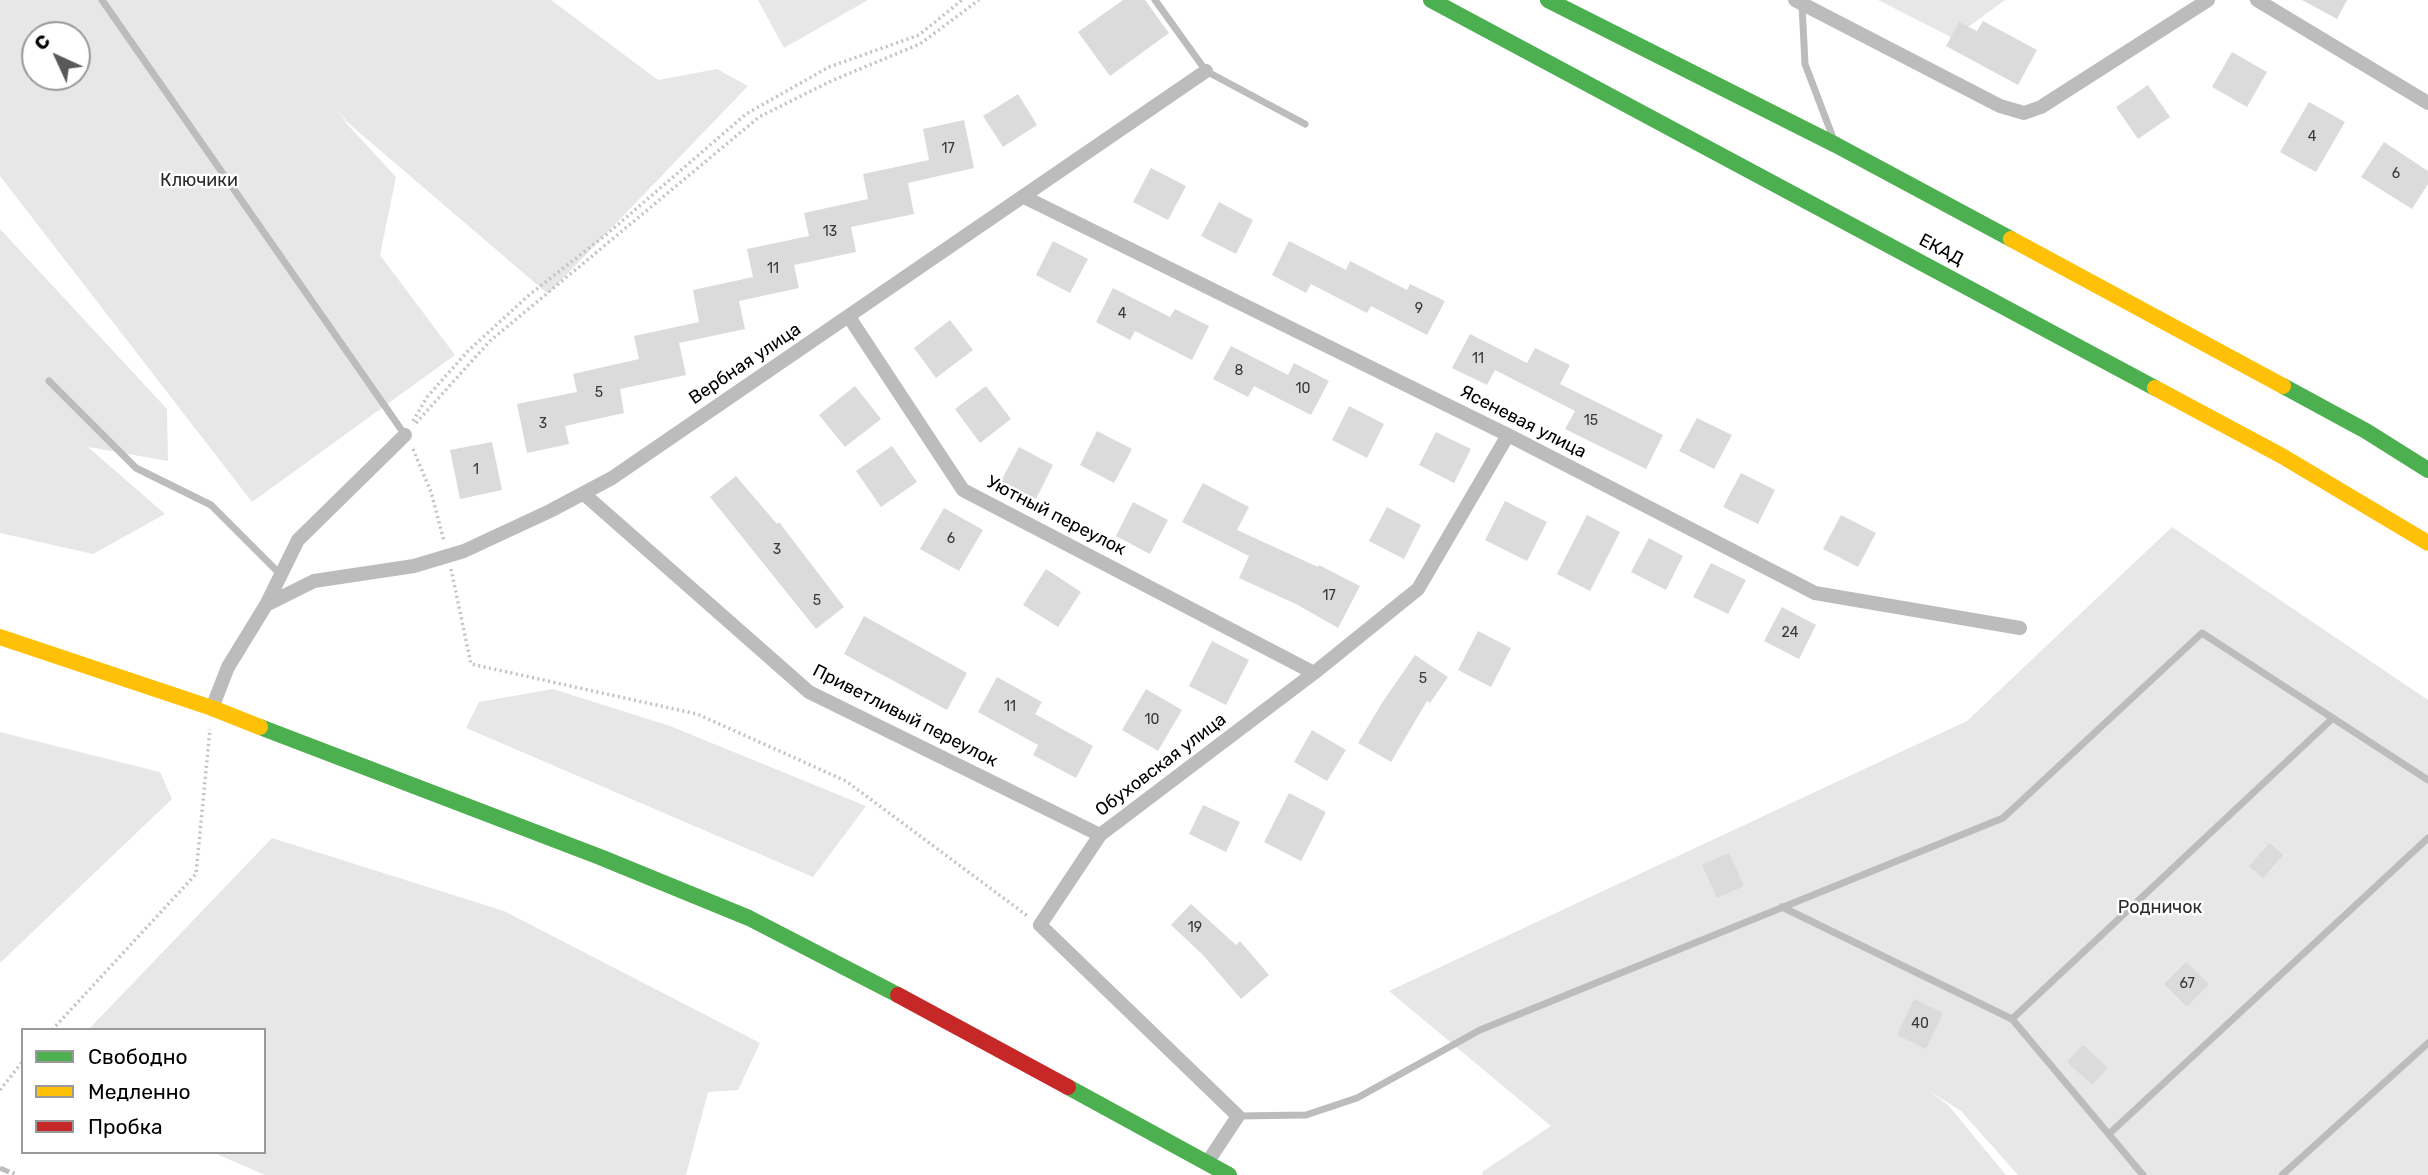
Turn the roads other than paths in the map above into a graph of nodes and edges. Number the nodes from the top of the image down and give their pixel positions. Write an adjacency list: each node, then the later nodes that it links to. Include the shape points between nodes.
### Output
1 (102, 0): 15 (lane)
2 (1155, 0): 8 (lane)
3 (1431, 0): 19 (main road, ЕКАД, via 2270,450)
4 (1548, 0): 11 (main road)
5 (2208, 0): 7 (street, via 2041,107 2024,113 2000,106)
6 (2258, 0): 9 (street)
7 (1798, 2): 11 (lane, via 1805,64)
8 (1206, 71): 10 (lane); 12 (street, Вербная улица)
9 (2428, 103)
10 (1305, 124)
11 (1836, 145): 17 (main road, via 2366,431)
12 (1024, 197): 13 (street, Вербная улица); 16 (street, Ясеневая улица)
13 (849, 317): 18 (street, Вербная улица); 24 (street, Уютный переулок, via 963,490)
14 (49, 381): 20 (lane, via 136,468 211,505)
15 (405, 435): 20 (street, via 298,540)
16 (1508, 435): 22 (street, Ясеневая улица, via 1815,593); 24 (street, Обуховская улица, via 1418,589)
17 (2428, 470)
18 (584, 494): 21 (street, Вербная улица, via 464,551 414,566 314,581); 28 (street, Приветливый переулок, via 808,692)
19 (2428, 543)
20 (281, 574): 21 (street)
21 (266, 605): 25 (street, via 228,667)
22 (2020, 628)
23 (0, 637): 25 (main road)
24 (1314, 673): 28 (street, Обуховская улица)
25 (212, 709): 35 (main road, via 749,918)
26 (2333, 718): 27 (lane); 30 (lane, via 2202,633 2003,818); 31 (lane)
27 (2428, 780)
28 (1100, 835): 33 (street, Обуховская улица, via 1040,925)
29 (2428, 838): 34 (lane)
30 (1782, 907): 31 (lane); 33 (lane, via 1480,1030 1357,1098 1306,1115)
31 (2012, 1019): 34 (lane)
32 (2428, 1044): 38 (lane)
33 (1238, 1116): 35 (street)
34 (2109, 1134): 37 (lane)
35 (1207, 1163): 36 (main road)
36 (1228, 1175)
37 (2143, 1175)
38 (2282, 1175)

